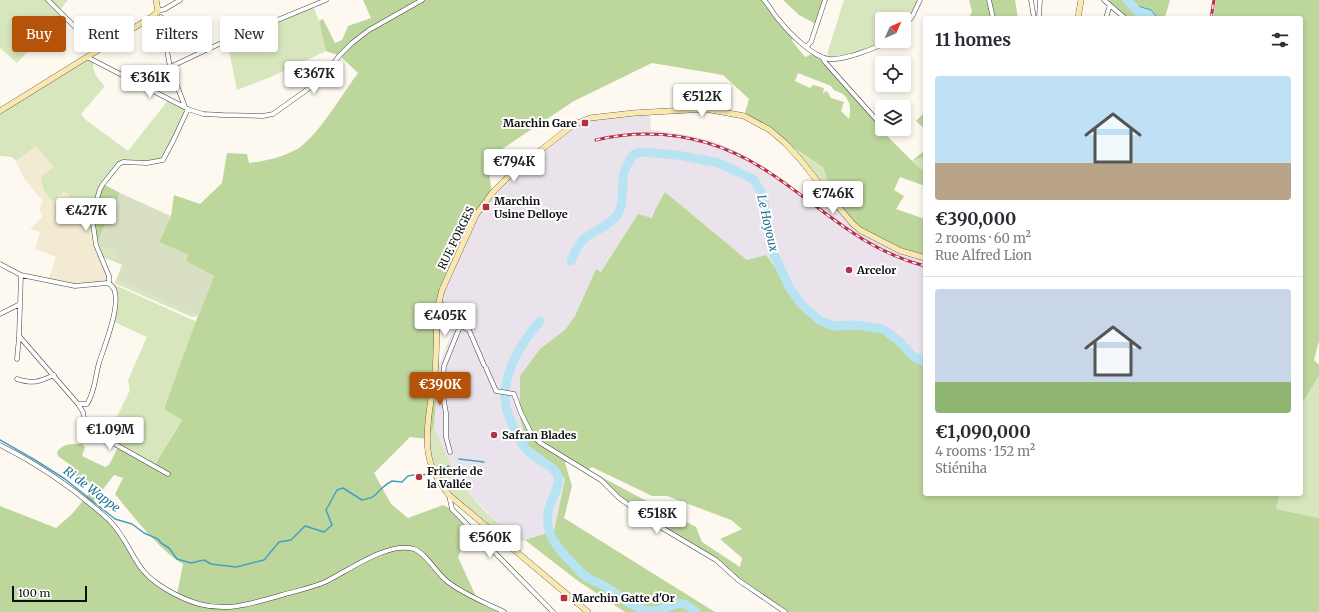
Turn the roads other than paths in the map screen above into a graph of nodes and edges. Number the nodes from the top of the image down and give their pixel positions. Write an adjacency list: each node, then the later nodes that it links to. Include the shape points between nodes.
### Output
1 (48, 0): 23 (street)
2 (156, 0): 15 (main road)
3 (180, 0): 15 (street)
4 (326, 0): 31 (street)
5 (422, 0): 33 (street, via 369,30 352,43 322,79 273,114 236,116 203,114)
6 (764, 0): 25 (street, via 778,20)
7 (826, 0): 25 (street, via 811,42)
8 (920, 0): 22 (street)
9 (989, 0): 16 (street)
10 (1031, 0): 17 (street)
11 (1040, 0): 18 (street)
12 (1081, 0): 19 (main road)
13 (1104, 0): 14 (street)
14 (1110, 5): 20 (street); 21 (street)
15 (158, 11): 24 (main road)
16 (993, 16)
17 (1034, 16)
18 (1039, 16)
19 (1078, 16)
20 (1107, 16)
21 (1123, 16)
22 (911, 18)
23 (74, 26)
24 (134, 28)
25 (806, 47): 30 (street)
26 (875, 48): 30 (street, via 844,58)
27 (95, 52): 29 (main road)
28 (167, 52): 31 (street)
29 (87, 57): 32 (street); 34 (main road)
30 (823, 58): 35 (street)
31 (170, 67): 32 (street); 33 (street)
32 (123, 76): 33 (street)
33 (186, 109): 39 (street, via 163,160 147,163 123,162 100,189 93,224 96,245 109,276)
34 (0, 111)
35 (875, 118)
36 (923, 257): 40 (main road, RUE FORGES, via 901,251 860,230 785,143 770,130 744,116 706,109 634,113 590,118 573,125 514,171 492,193 476,215)
37 (0, 264): 38 (street)
38 (21, 275): 39 (street, via 74,286); 41 (street)
39 (107, 283): 48 (street, via 111,284 116,292 115,312 98,364 92,394 87,404)
40 (438, 303): 43 (street, via 465,314); 52 (main road, RUE FORGES, via 435,370 427,439 433,470)
41 (20, 304): 42 (street); 44 (street)
42 (0, 314)
43 (460, 326): 50 (street, via 444,366 442,390 446,413 446,437); 56 (street, via 469,330 496,392 514,394 531,433 539,442 601,480 641,515 716,560 738,580)
44 (20, 336): 45 (street); 46 (street)
45 (17, 359)
46 (54, 375): 47 (street, via 33,383); 48 (street)
47 (17, 379)
48 (78, 404): 51 (street, via 83,412 85,425 90,430)
49 (0, 444): 53 (street, via 32,462 84,498 122,534 139,566 149,577 185,599 199,604 225,608 256,603 323,583 371,558 403,547 424,556 448,582)
50 (450, 452)
51 (168, 474)
52 (449, 494): 54 (street, via 452,509); 55 (main road, RUE FORGES)
53 (504, 612)
54 (553, 612)
55 (588, 612)
56 (785, 612)

